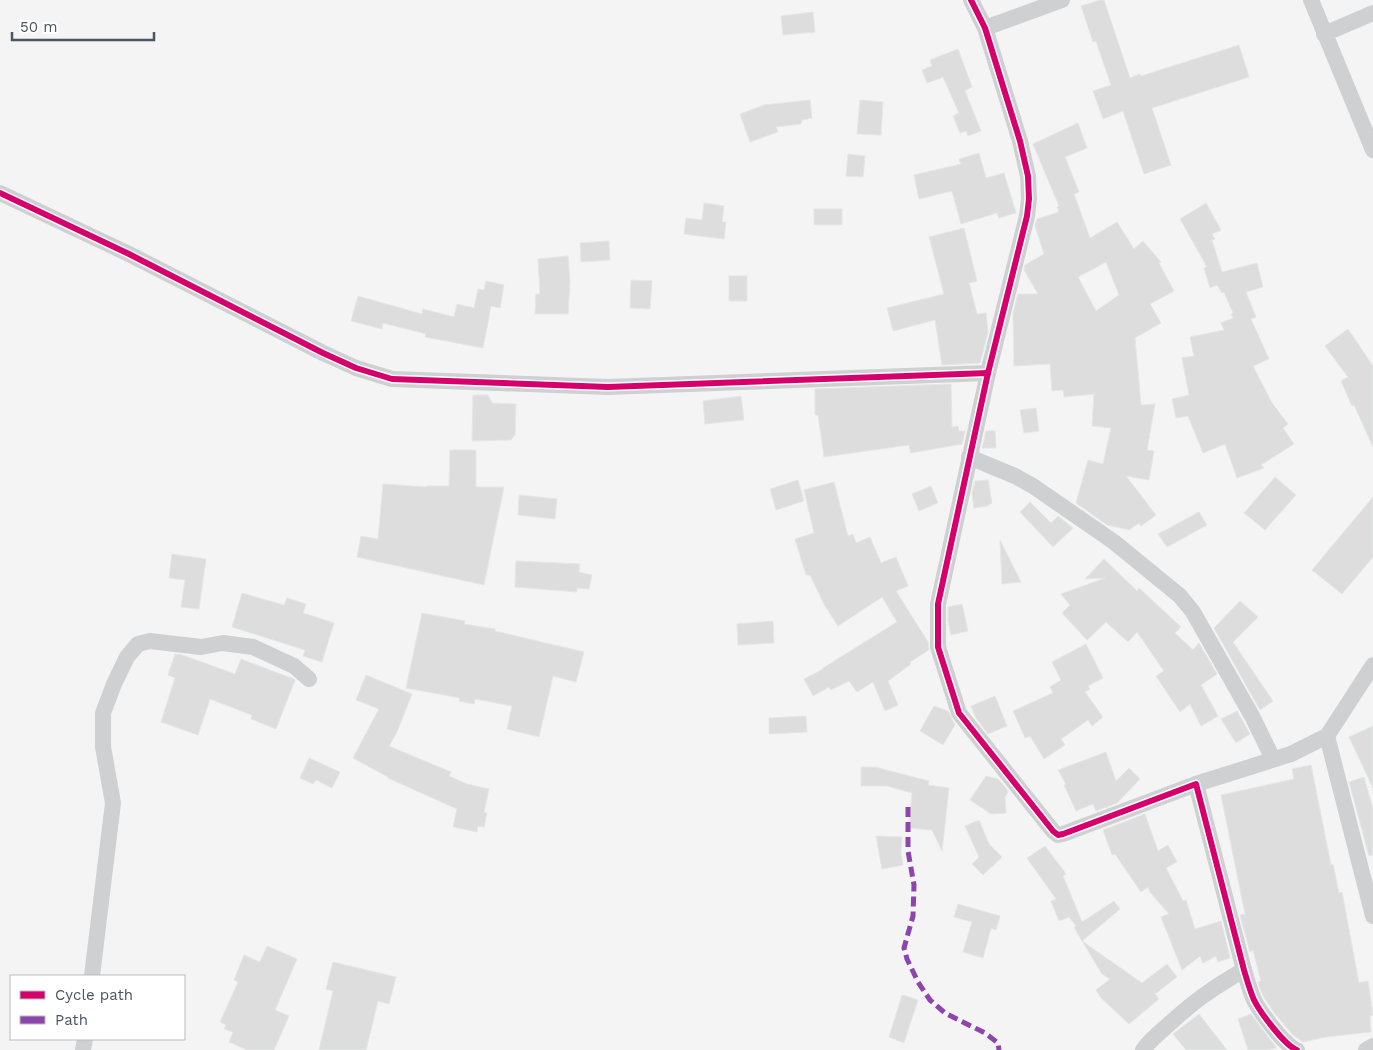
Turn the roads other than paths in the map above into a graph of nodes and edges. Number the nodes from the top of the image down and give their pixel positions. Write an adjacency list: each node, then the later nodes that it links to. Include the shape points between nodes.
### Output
1 (971, 0): 5 (street)
2 (1062, 0): 5 (street)
3 (1311, 0): 6 (street)
4 (1373, 13): 6 (street)
5 (985, 28): 9 (street, via 1020,140 1029,198)
6 (1324, 34): 7 (street)
7 (1373, 150)
8 (0, 193): 9 (street, via 356,368 392,380 608,387)
9 (988, 373): 10 (street)
10 (969, 457): 14 (street, via 1033,486 1114,542 1180,596 1193,612); 15 (street, via 938,604 938,647 959,713 1058,834)
11 (1373, 665): 13 (street)
12 (309, 678): 18 (street, via 294,666 253,647 223,643 201,647 150,641 138,644 127,657 103,714 103,747 113,803)
13 (1327, 736): 14 (street); 16 (street)
14 (1273, 759): 15 (street)
15 (1196, 784): 17 (street)
16 (1373, 916)
17 (1244, 970): 20 (street, via 1186,1008); 21 (street, via 1254,1000 1278,1034)
18 (92, 975)
19 (1373, 1046): 22 (street)
20 (1144, 1050)
21 (1297, 1050)
22 (1366, 1050)

